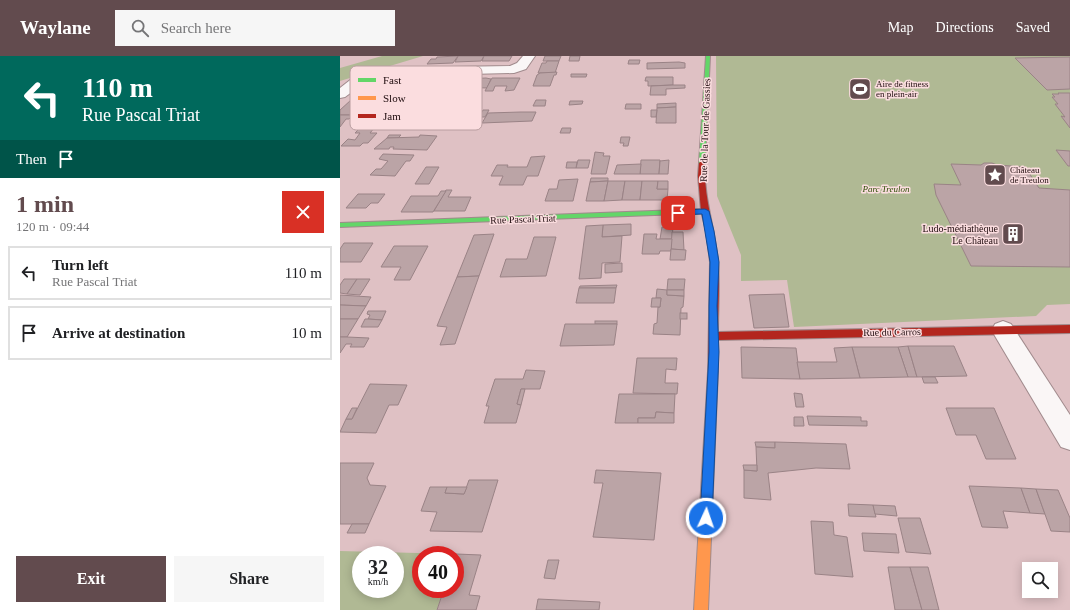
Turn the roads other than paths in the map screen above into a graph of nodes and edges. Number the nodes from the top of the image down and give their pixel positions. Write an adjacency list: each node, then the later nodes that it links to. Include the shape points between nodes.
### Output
1 (529, 56): 3 (street, via 521,67 510,70)
2 (708, 56): 6 (street, Rue de la Tour de Gassies, via 701,176)
3 (482, 70)
4 (350, 87): 5 (street)
5 (340, 94)
6 (705, 211): 7 (street, Rue Pascal Triat); 10 (street, Rue de la Tour de Gassies, via 714,262)
7 (340, 225)
8 (1070, 329): 9 (street, Rue du Carros)
9 (1003, 330): 10 (street, Rue du Carros); 11 (street)
10 (714, 336): 12 (street, Rue de la Tour de Gassies)
11 (1070, 438)
12 (701, 610)

